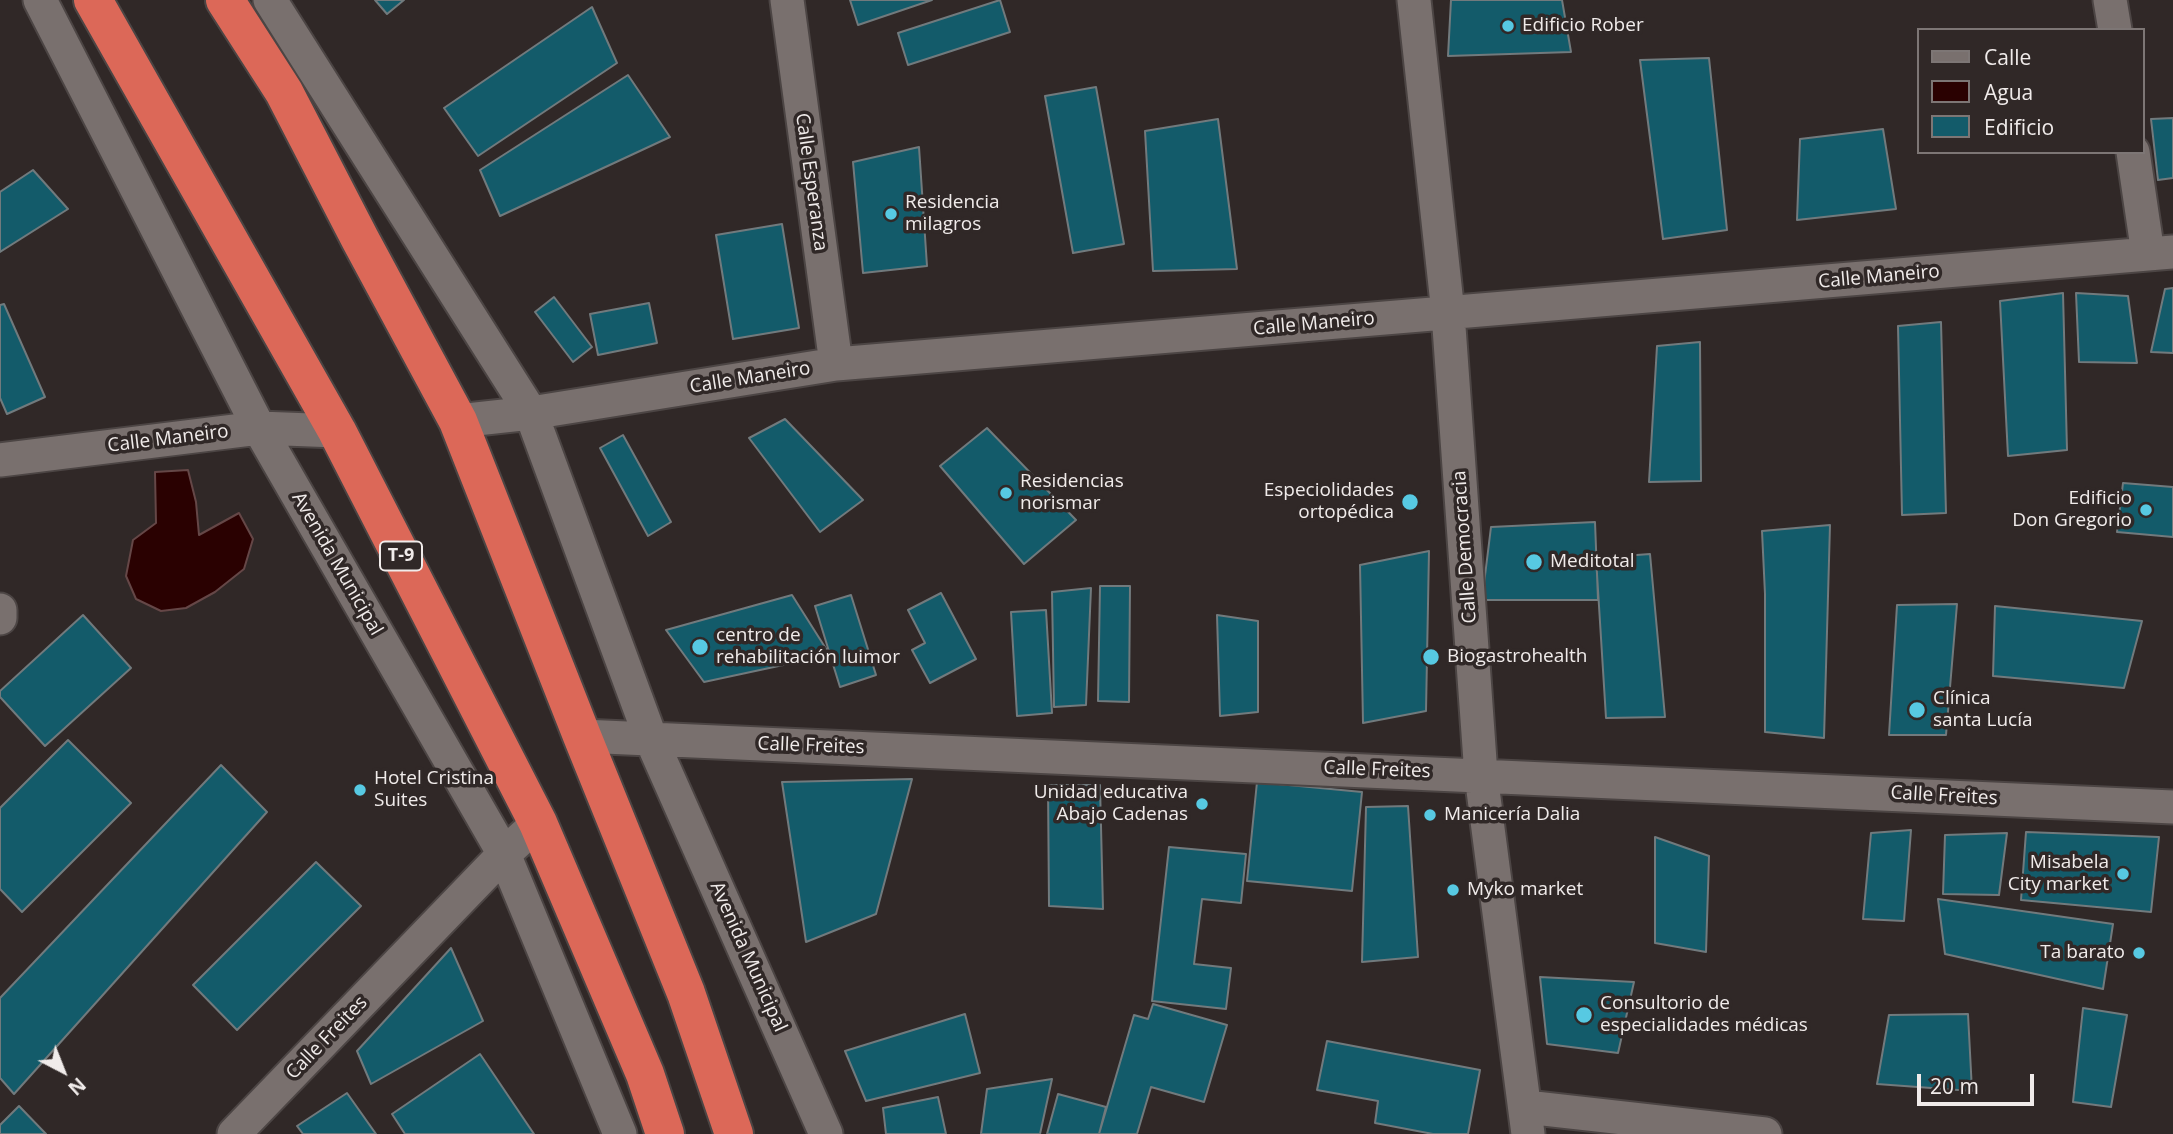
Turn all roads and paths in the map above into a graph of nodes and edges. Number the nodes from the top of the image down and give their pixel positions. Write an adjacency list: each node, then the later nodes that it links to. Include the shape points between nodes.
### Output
1 (40, 0): 15 (street, Avenida Municipal)
2 (93, 0): 16 (highway, T-9)
3 (225, 0): 14 (highway, via 284,92)
4 (270, 0): 13 (street, Avenida Municipal)
5 (787, 0): 12 (street, Calle Esperanza)
6 (1414, 0): 11 (street, Calle Democracia)
7 (2110, 0): 8 (street)
8 (2115, 28)
9 (2134, 154): 10 (street)
10 (2161, 253): 11 (street, Calle Maneiro)
11 (1448, 313): 12 (street, Calle Maneiro); 22 (street, Calle Democracia)
12 (836, 364): 13 (street, Calle Maneiro)
13 (531, 413): 14 (street, Calle Maneiro); 21 (street, Avenida Municipal)
14 (458, 421): 20 (highway)
15 (259, 428): 16 (street, Calle Maneiro); 17 (street, Calle Maneiro); 25 (street, Avenida Municipal)
16 (337, 431): 24 (highway, T-9)
17 (0, 460)
18 (0, 610): 19 (street)
19 (0, 618)
20 (582, 736): 21 (street, Calle Freites); 30 (highway, via 686,993)
21 (651, 739): 22 (street, Calle Freites); 31 (street, Avenida Municipal)
22 (1482, 775): 23 (street, Calle Freites); 26 (street, Calle Democracia)
23 (2173, 807)
24 (538, 823): 25 (street, Calle Freites); 29 (highway, T-9, via 645,1074)
25 (504, 854): 27 (street, Calle Freites); 28 (street, Avenida Municipal)
26 (1527, 1121): 32 (street)
27 (234, 1134)
28 (620, 1134)
29 (665, 1134)
30 (734, 1134)
31 (826, 1134)
32 (1765, 1134)

